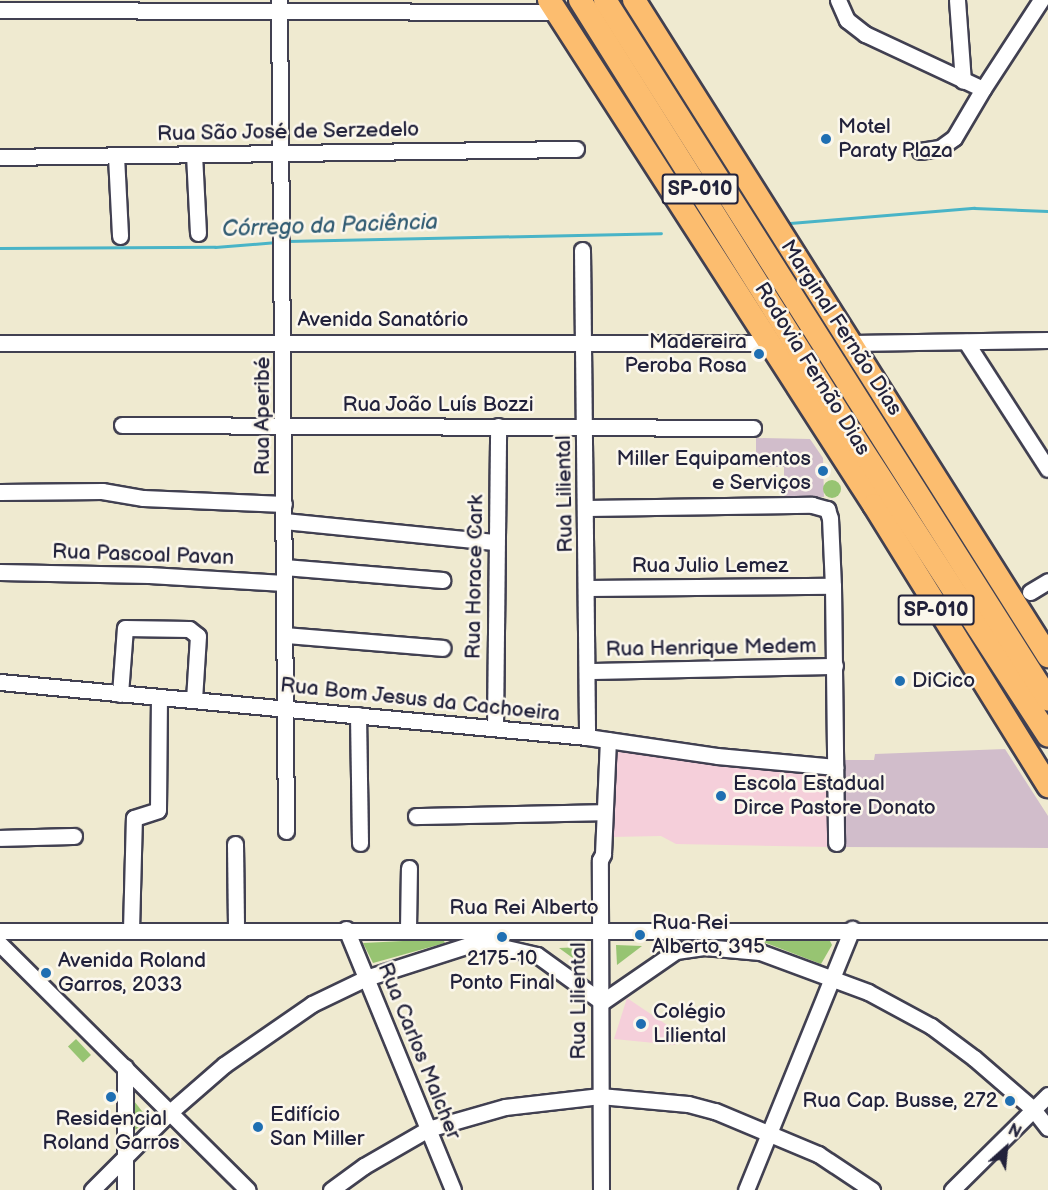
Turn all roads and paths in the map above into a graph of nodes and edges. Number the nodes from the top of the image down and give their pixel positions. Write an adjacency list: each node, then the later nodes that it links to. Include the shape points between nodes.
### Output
1 (580, 0): 60 (highway, Rodovia Fernão Dias / SP-010)
2 (605, 0): 55 (highway, Rodovia Fernão Dias / SP-010)
3 (634, 0): 27 (highway, Marginal Fernão Dias / SP-010)
4 (838, 0): 10 (street, via 847,20 865,34)
5 (957, 0): 10 (street)
6 (1041, 0): 11 (street)
7 (279, 5): 8 (street); 9 (street); 14 (street, Rua Aperibé)
8 (552, 6): 24 (highway, SP-010)
9 (0, 9)
10 (963, 81): 11 (street)
11 (983, 89): 13 (street, via 954,138 940,148)
12 (576, 149): 14 (street, Rua São José de Serzedelo)
13 (920, 151)
14 (281, 153): 15 (street, Rua São José de Serzedelo); 22 (street, Rua Aperibé)
15 (194, 154): 16 (street, Rua São José de Serzedelo); 18 (street)
16 (116, 156): 17 (street, Rua São José de Serzedelo); 19 (street)
17 (0, 157)
18 (198, 233)
19 (120, 236)
20 (582, 250): 23 (street, Rua Liliental)
21 (1048, 340): 25 (street)
22 (283, 342): 23 (street, Avenida Sanatório); 26 (street, Avenida Sanatório); 29 (street, Rua Aperibé)
23 (583, 342): 24 (street, Avenida Sanatório); 31 (street, Rua Liliental)
24 (766, 342): 64 (highway, SP-010, via 874,505)
25 (966, 342): 27 (street); 33 (street)
26 (0, 343)
27 (852, 343): 49 (highway, Marginal Fernão Dias / SP-010)
28 (122, 425): 29 (street, Rua João Luís Bozzi)
29 (284, 425): 30 (street, Rua João Luís Bozzi); 35 (street, Rua Aperibé)
30 (498, 426): 31 (street, Rua João Luís Bozzi); 38 (street, Rua Horace Cark)
31 (585, 426): 32 (street, Rua João Luís Bozzi); 36 (street, Rua Liliental)
32 (753, 428)
33 (1048, 469)
34 (0, 492): 35 (street, via 102,492 143,498)
35 (284, 504): 37 (street, Rua Aperibé)
36 (586, 508): 44 (street, via 824,507 830,518); 45 (street, Rua Liliental)
37 (284, 521): 38 (street); 39 (street, Rua Aperibé)
38 (494, 542): 59 (street, Rua Horace Cark)
39 (284, 567): 41 (street); 43 (street, Rua Aperibé)
40 (0, 572): 43 (street, Rua Pascoal Pavan, via 138,574)
41 (442, 580)
42 (1048, 581): 46 (street)
43 (284, 583): 47 (street, Rua Aperibé)
44 (832, 586): 45 (street, Rua Julio Lemez); 50 (street)
45 (587, 588): 51 (street, Rua Liliental)
46 (1030, 592)
47 (285, 635): 48 (street); 57 (street, Rua Aperibé)
48 (442, 648)
49 (1048, 656)
50 (835, 666): 51 (street, Rua Henrique Medem); 63 (street)
51 (588, 671): 61 (street, Rua Liliental)
52 (0, 682): 53 (street, Rua Bom Jesus da Cachoeira)
53 (120, 693): 54 (street, Rua Bom Jesus da Cachoeira); 56 (street, via 125,628 189,629 198,636)
54 (159, 697): 56 (street, Rua Bom Jesus da Cachoeira); 79 (street, via 159,808 157,813 141,814 134,819)
55 (1048, 699)
56 (194, 700): 57 (street, Rua Bom Jesus da Cachoeira)
57 (285, 708): 58 (street, Rua Bom Jesus da Cachoeira); 67 (street, Rua Aperibé)
58 (358, 715): 59 (street, Rua Bom Jesus da Cachoeira); 70 (street)
59 (495, 728): 61 (street, Rua Bom Jesus da Cachoeira)
60 (1048, 735)
61 (586, 737): 62 (street, Rua Bom Jesus da Cachoeira)
62 (609, 740): 63 (street, Rua Bom Jesus da Cachoeira); 65 (street, Rua Liliental)
63 (836, 767): 71 (street)
64 (1048, 786)
65 (604, 812): 66 (street); 76 (street, Rua Liliental)
66 (416, 816)
67 (286, 831)
68 (74, 836): 69 (street)
69 (0, 838)
70 (360, 843)
71 (836, 843)
72 (235, 844): 80 (street)
73 (409, 868): 75 (street)
74 (346, 929): 75 (street, Rua Rei Alberto); 80 (street, Rua Rei Alberto); 85 (street, Rua Carlos Malcher)
75 (408, 929): 76 (street, Rua Rei Alberto)
76 (600, 929): 77 (street, Rua Rei Alberto); 87 (street, Rua Liliental)
77 (852, 929): 82 (street, Rua Rei Alberto); 86 (street)
78 (34, 930): 79 (street, Rua Rei Alberto); 81 (street, Rua Rei Alberto); 84 (street, via 18,944)
79 (131, 930): 80 (street, Rua Rei Alberto)
80 (236, 930)
81 (0, 931)
82 (1048, 931)
83 (0, 944): 84 (street)
84 (17, 960): 88 (street)
85 (366, 978): 87 (street, via 469,945 489,944 537,955); 92 (street, via 312,1004 268,1033); 94 (street, Rua Carlos Malcher)
86 (832, 978): 87 (street, via 760,952 693,948 662,958); 91 (street, via 868,992 931,1026); 95 (street)
87 (602, 1002): 90 (street, Rua Liliental)
88 (125, 1067): 92 (street); 96 (street)
89 (1048, 1095): 91 (street)
90 (600, 1096): 94 (street, via 506,1107); 95 (street, via 688,1104); 102 (street, Rua Liliental)
91 (1033, 1109): 93 (street); 105 (street)
92 (170, 1112): 96 (street); 99 (street)
93 (1048, 1128)
94 (428, 1129): 100 (street); 101 (street, Rua Carlos Malcher)
95 (771, 1132): 103 (street); 104 (street, via 818,1154)
96 (125, 1157): 97 (street); 98 (street)
97 (92, 1190)
98 (125, 1190)
99 (248, 1190)
100 (331, 1190)
101 (453, 1190)
102 (601, 1190)
103 (746, 1190)
104 (872, 1190)
105 (952, 1190)

